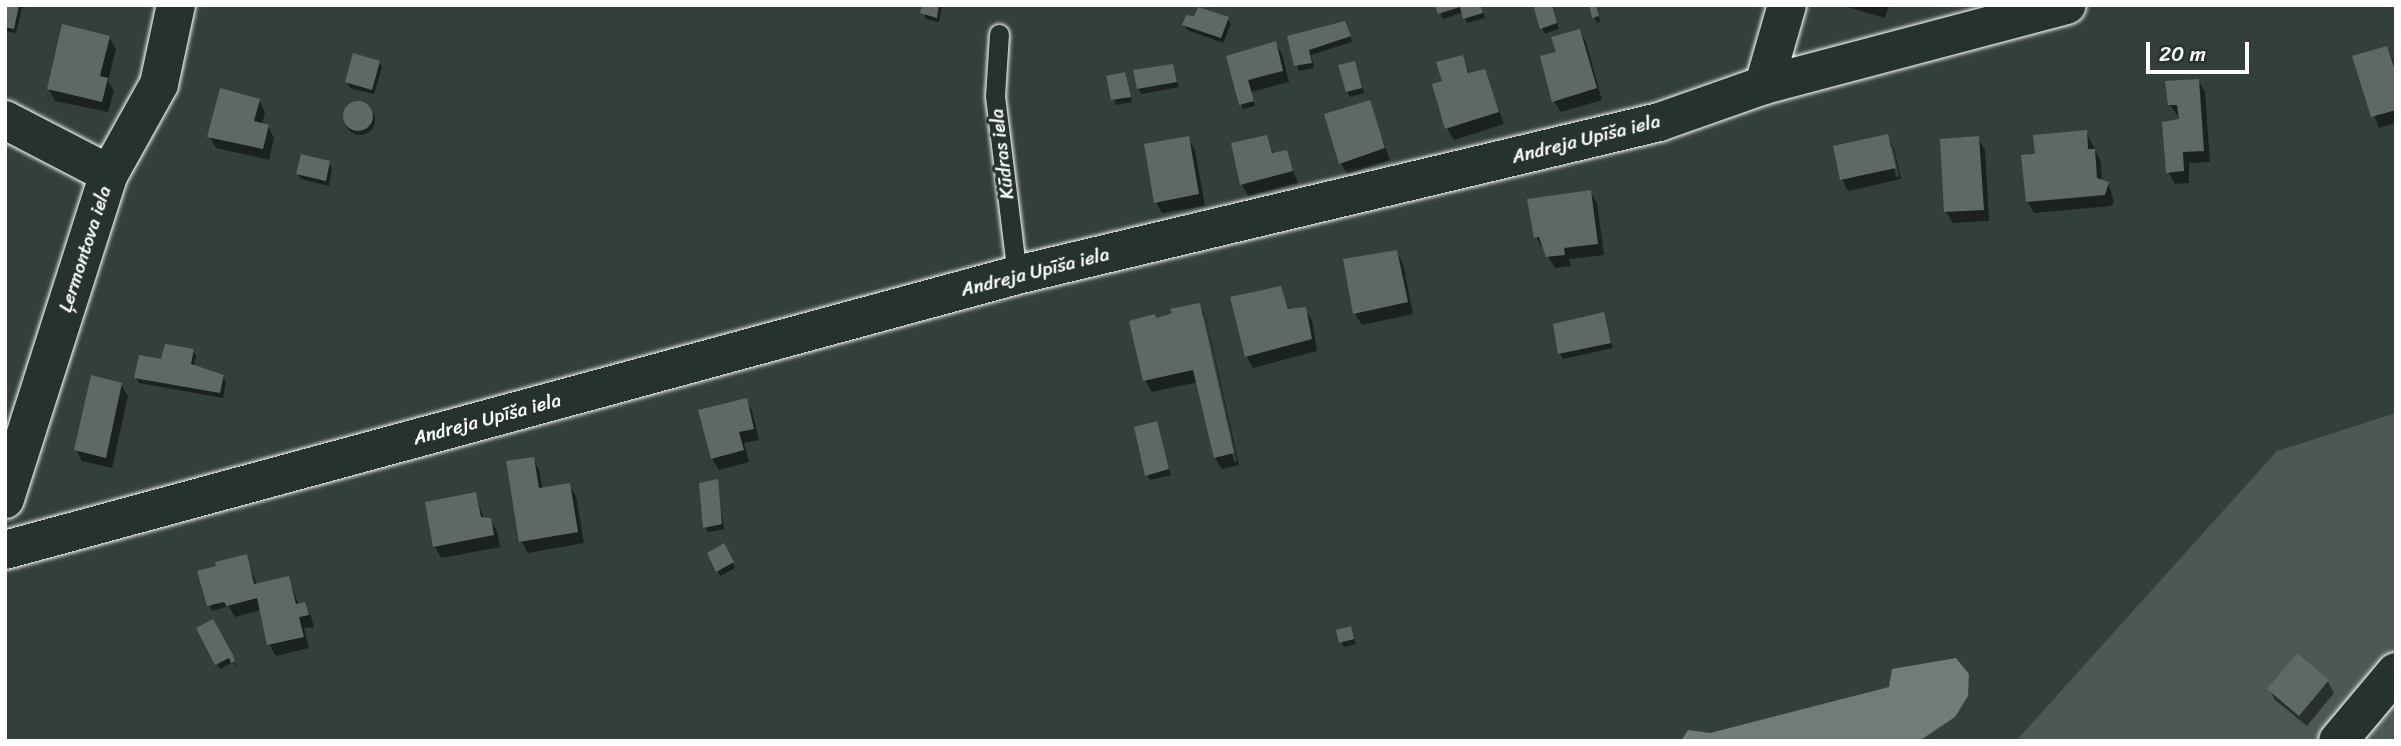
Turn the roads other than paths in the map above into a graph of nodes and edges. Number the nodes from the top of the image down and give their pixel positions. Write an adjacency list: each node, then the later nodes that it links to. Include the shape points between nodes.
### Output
1 (176, 5): 7 (street, Ļermontova iela, via 159,84)
2 (1787, 5): 5 (street)
3 (2067, 5): 5 (street, Andreja Upīša iela)
4 (999, 34): 8 (lane, Kūdras iela, via 995,96)
5 (1764, 85): 8 (street, Andreja Upīša iela, via 1659,122)
6 (5, 120): 7 (street)
7 (108, 174): 9 (street, Ļermontova iela)
8 (1017, 275): 10 (street, Andreja Upīša iela)
9 (5, 499)
10 (5, 550)
11 (2396, 672): 12 (street)
12 (2338, 741)

